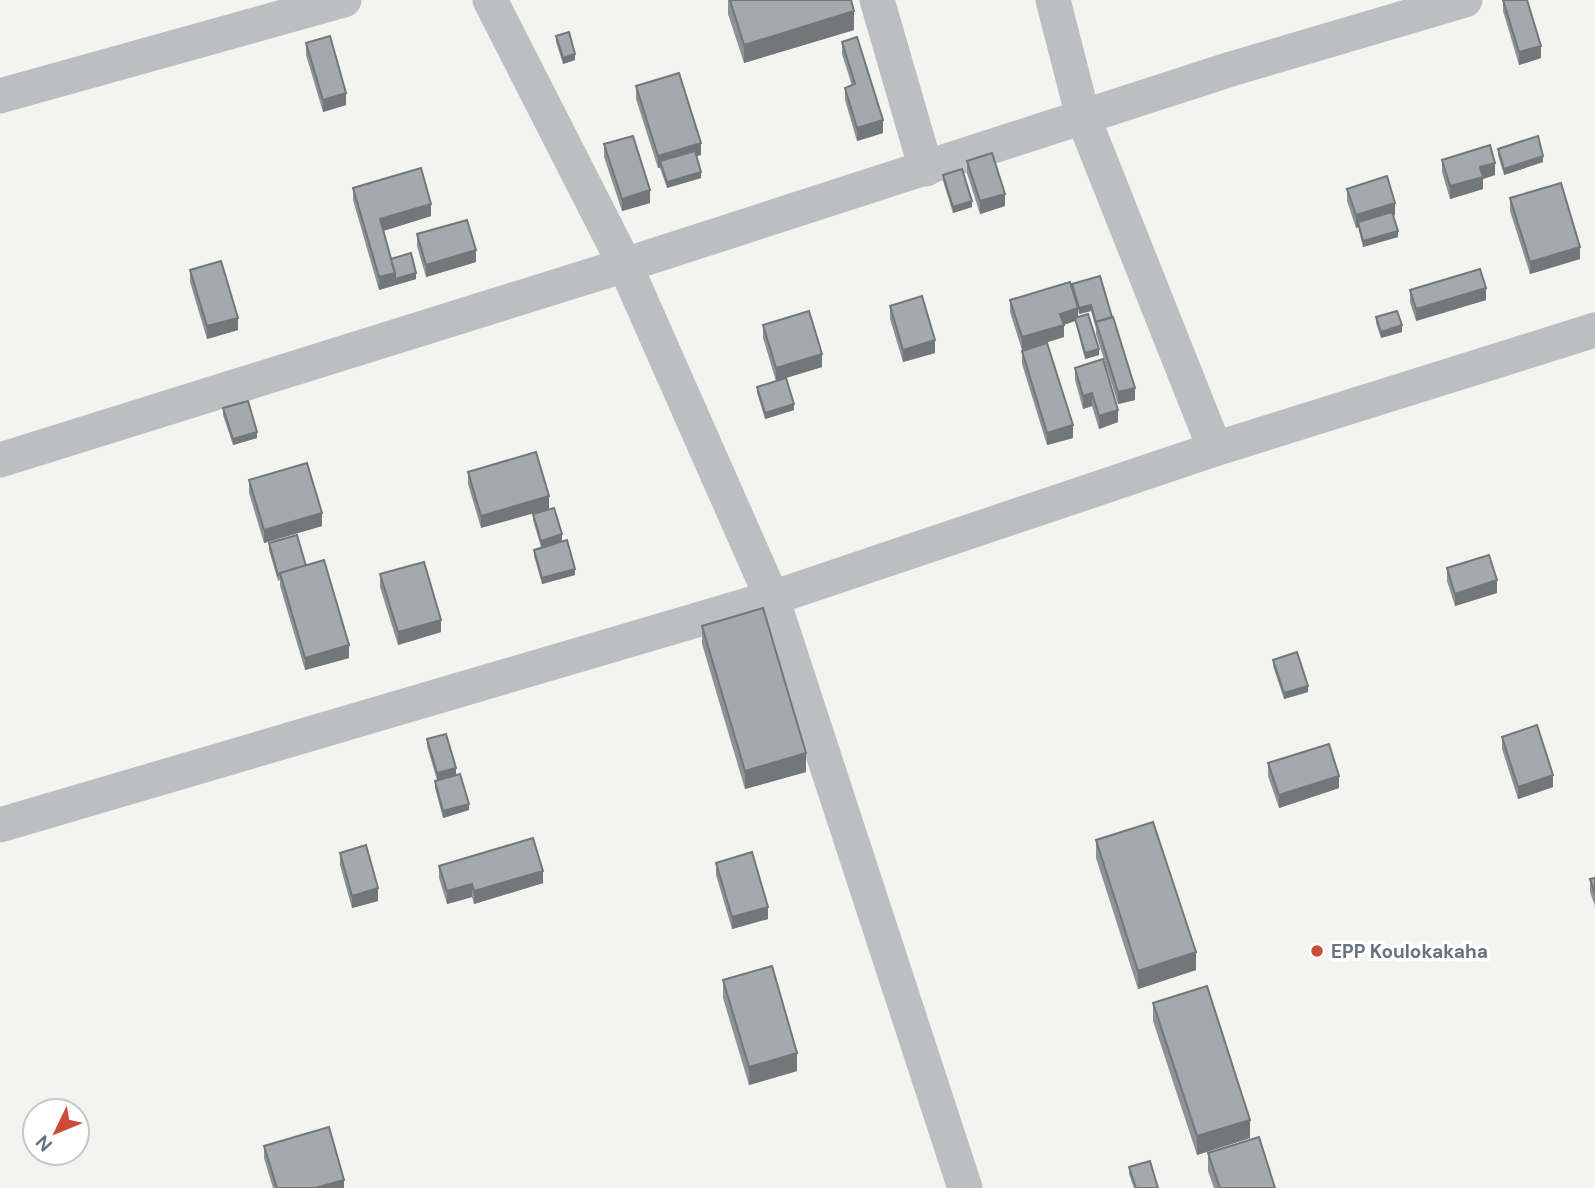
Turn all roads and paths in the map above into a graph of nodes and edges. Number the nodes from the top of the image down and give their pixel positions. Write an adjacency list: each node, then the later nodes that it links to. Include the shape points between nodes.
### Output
1 (344, 0): 6 (street)
2 (490, 0): 9 (street)
3 (877, 0): 8 (street)
4 (1053, 0): 7 (street)
5 (1465, 0): 7 (street)
6 (0, 96)
7 (1083, 117): 8 (street); 11 (street)
8 (926, 169): 9 (street)
9 (625, 265): 12 (street); 13 (street)
10 (1595, 330): 11 (street)
11 (1215, 449): 13 (street)
12 (0, 460)
13 (772, 598): 14 (street); 15 (street)
14 (0, 825)
15 (965, 1188)

